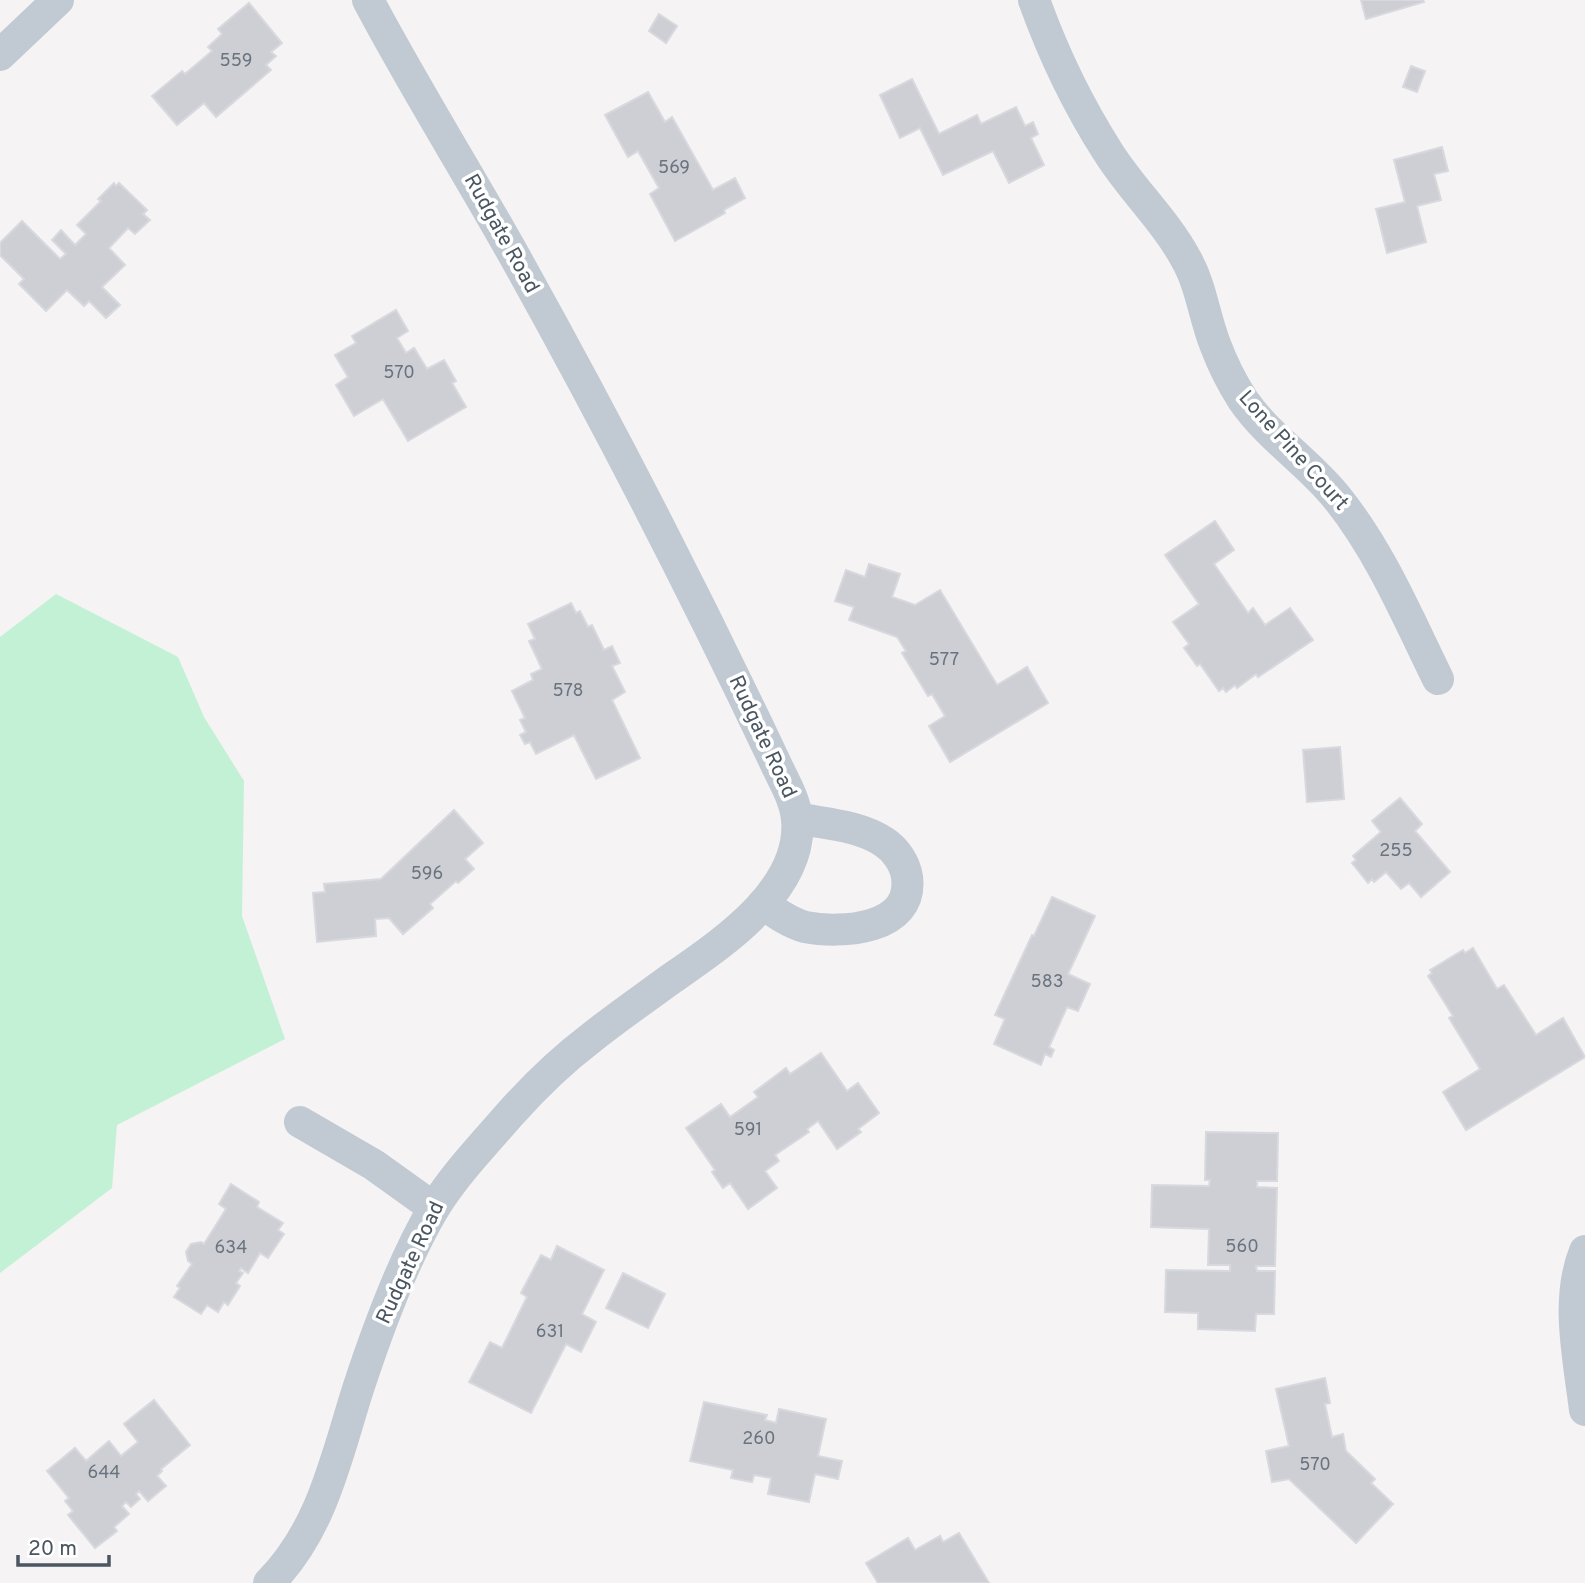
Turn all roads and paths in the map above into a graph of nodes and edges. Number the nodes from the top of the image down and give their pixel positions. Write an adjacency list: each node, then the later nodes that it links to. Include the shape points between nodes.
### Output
1 (58, 0): 4 (street)
2 (368, 0): 6 (street, Rudgate Road, via 516,258 659,526 774,760)
3 (1034, 0): 5 (street, Lone Pine Court, via 1047,36 1108,153 1186,258 1215,343 1244,402 1321,479 1358,526)
4 (0, 55)
5 (1438, 679)
6 (797, 818): 7 (street, Rudgate Road, via 788,863); 7 (street, via 849,828 885,842 906,870 904,902 873,925 846,930 804,926)
7 (763, 904): 9 (street, Rudgate Road, via 737,932 556,1067 481,1146)
8 (300, 1122): 9 (street, via 374,1165)
9 (434, 1208): 12 (street, Rudgate Road, via 396,1287 325,1494 305,1538)
10 (1585, 1251): 11 (street, via 1576,1282)
11 (1585, 1410)
12 (268, 1583)

